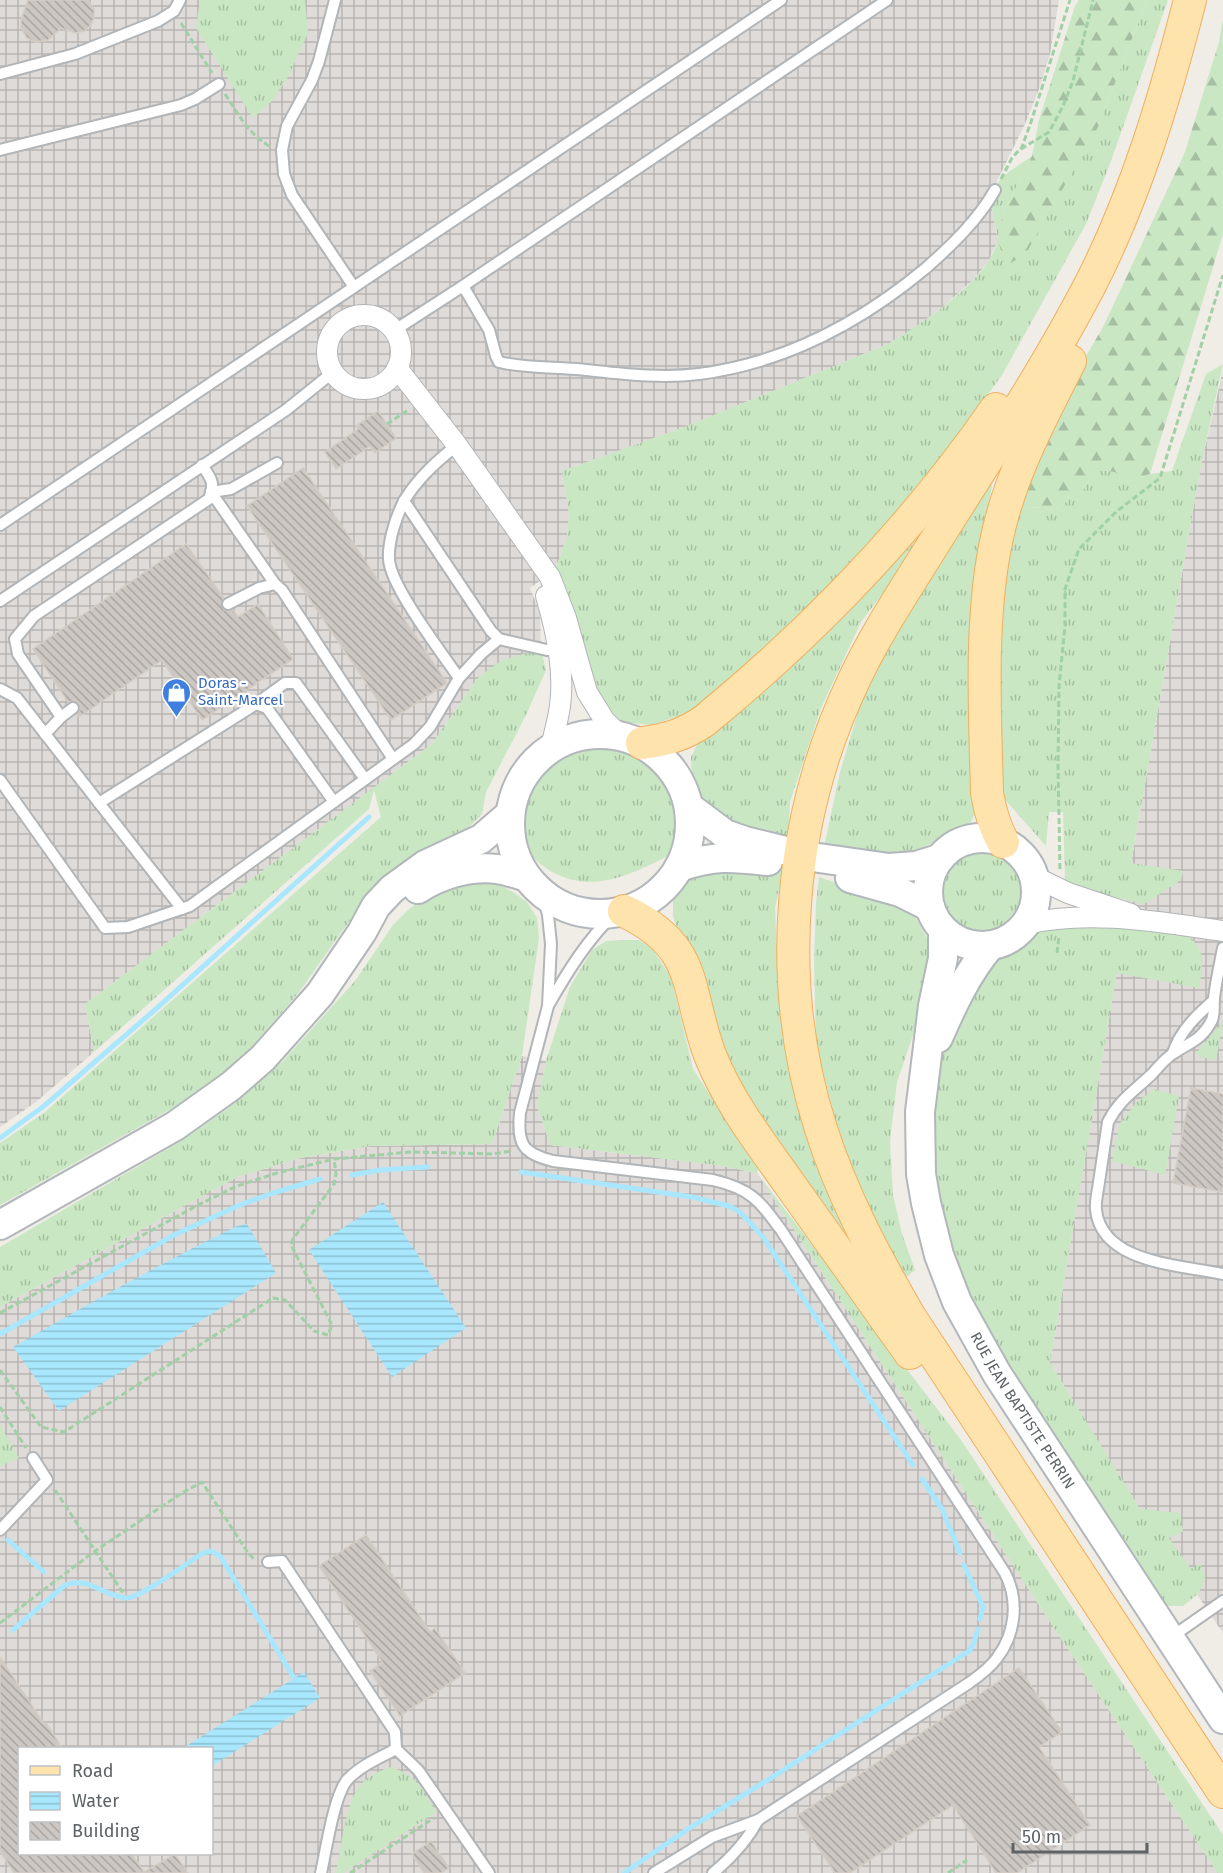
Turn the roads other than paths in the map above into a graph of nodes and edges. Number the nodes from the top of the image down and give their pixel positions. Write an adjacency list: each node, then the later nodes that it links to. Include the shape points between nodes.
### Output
1 (180, 0): 6 (lane, via 174,11 158,21 75,54)
2 (335, 0): 13 (lane, via 319,61 287,126 282,150 284,174 292,195)
3 (781, 0): 13 (lane)
4 (887, 0): 12 (lane)
5 (1190, 0): 8 (main road)
6 (0, 74)
7 (219, 84): 9 (lane, via 181,105)
8 (1165, 94): 10 (main road); 35 (main road, via 1145,126 1064,298 1013,384 947,476 839,599 727,702 689,732 660,741)
9 (0, 150)
10 (1135, 186): 44 (main road, via 1087,327 1023,456 995,545 986,616 987,793 995,829); 66 (main road, via 1062,336 854,679 828,740 812,796 797,878 794,938 794,993 804,1061 821,1128 846,1197 910,1317)
11 (995, 190): 12 (lane, via 970,225 937,258 860,317 776,356 717,371 656,376 500,362 489,330)
12 (463, 286): 14 (lane)
13 (354, 287): 22 (lane)
14 (395, 330): 15 (street, via 401,349); 16 (street, via 380,318 361,314 342,320 330,335 326,354)
15 (398, 368): 16 (street, via 385,383 366,389 347,386); 17 (street)
16 (332, 373): 19 (lane, via 286,410)
17 (457, 445): 21 (lane, via 428,469); 23 (street)
18 (277, 464): 20 (lane, via 231,489)
19 (202, 465): 20 (lane, via 212,481); 25 (lane)
20 (211, 492): 24 (lane); 33 (lane, via 209,499 34,616 15,639 18,654)
21 (404, 501): 27 (lane); 29 (lane, via 395,518 389,558 392,575)
22 (0, 525)
23 (535, 556): 28 (street); 35 (street, via 558,596 587,692 605,721)
24 (275, 584): 26 (lane); 37 (lane)
25 (0, 601)
26 (228, 604)
27 (499, 639): 28 (lane); 29 (lane)
28 (558, 649): 36 (street, via 561,705)
29 (459, 678): 37 (lane, via 430,727)
30 (0, 689): 34 (lane, via 17,698)
31 (256, 704): 38 (lane, via 285,683 296,683); 40 (lane, via 267,708); 41 (lane)
32 (73, 708): 33 (lane)
33 (61, 717): 34 (lane)
34 (45, 734): 41 (lane)
35 (631, 739): 36 (main road, via 585,734); 42 (main road, via 656,752 673,770)
36 (551, 747): 43 (main road, via 523,776)
37 (393, 759): 38 (lane)
38 (365, 779): 40 (lane)
39 (0, 780): 49 (lane, via 105,928 128,927)
40 (334, 802): 49 (lane)
41 (99, 803): 49 (lane)
42 (689, 807): 46 (main road, via 689,838); 46 (main road, via 725,834 781,856 714,857)
43 (510, 814): 48 (main road, via 517,861); 55 (main road, via 481,839 425,865 392,889 376,906)
44 (1003, 842): 45 (main road, via 975,838 962,842); 47 (main road, via 1028,862)
45 (939, 859): 51 (main road, via 928,890); 51 (main road, via 888,868 817,863 900,892)
46 (679, 867): 50 (main road, via 656,895)
47 (1035, 877): 52 (street, via 1068,893); 53 (main road, via 1034,910)
48 (534, 885): 50 (main road, via 559,904 577,911); 55 (main road, via 498,869 464,870 428,882); 58 (lane, via 548,915)
49 (182, 909)
50 (620, 912): 58 (lane, via 600,927 580,952); 66 (main road, via 641,919 673,946 689,977 711,1056 741,1114 1044,1543)
51 (937, 919): 56 (main road, via 957,940 973,946); 59 (main road, RUE JEAN BAPTISTE PERRIN, via 944,958 933,1006)
52 (1148, 920): 53 (street, via 1064,917); 54 (street)
53 (1026, 924): 56 (main road, via 1010,939)
54 (1223, 931)
55 (362, 932): 60 (main road, via 320,994 263,1058 231,1086 175,1126)
56 (990, 946): 59 (main road, RUE JEAN BAPTISTE PERRIN, via 966,980)
57 (1223, 948): 61 (lane, via 1213,1017 1207,1028 1122,1099 1108,1122 1096,1208 1104,1233 1129,1254)
58 (548, 1006): 71 (lane, via 520,1113 518,1131 524,1147 554,1161 713,1180 735,1185 752,1195 781,1230 1011,1587 1014,1604 1010,1632 987,1670)
59 (926, 1067): 67 (main road, RUE JEAN BAPTISTE PERRIN, via 920,1112 921,1174 933,1234 957,1302 1014,1401)
60 (0, 1224)
61 (1223, 1274)
62 (33, 1458): 63 (lane, via 47,1480)
63 (0, 1530)
64 (268, 1562): 69 (lane, via 282,1561 394,1732)
65 (1223, 1601): 67 (lane)
66 (1112, 1623): 70 (main road)
67 (1170, 1638): 68 (main road, RUE JEAN BAPTISTE PERRIN)
68 (1223, 1719)
69 (396, 1749): 72 (lane, via 346,1780 336,1804); 73 (lane, via 418,1770)
70 (1223, 1792)
71 (758, 1820): 74 (lane, via 712,1837); 75 (lane, via 752,1833)
72 (321, 1873)
73 (489, 1873)
74 (654, 1873)
75 (713, 1873)

